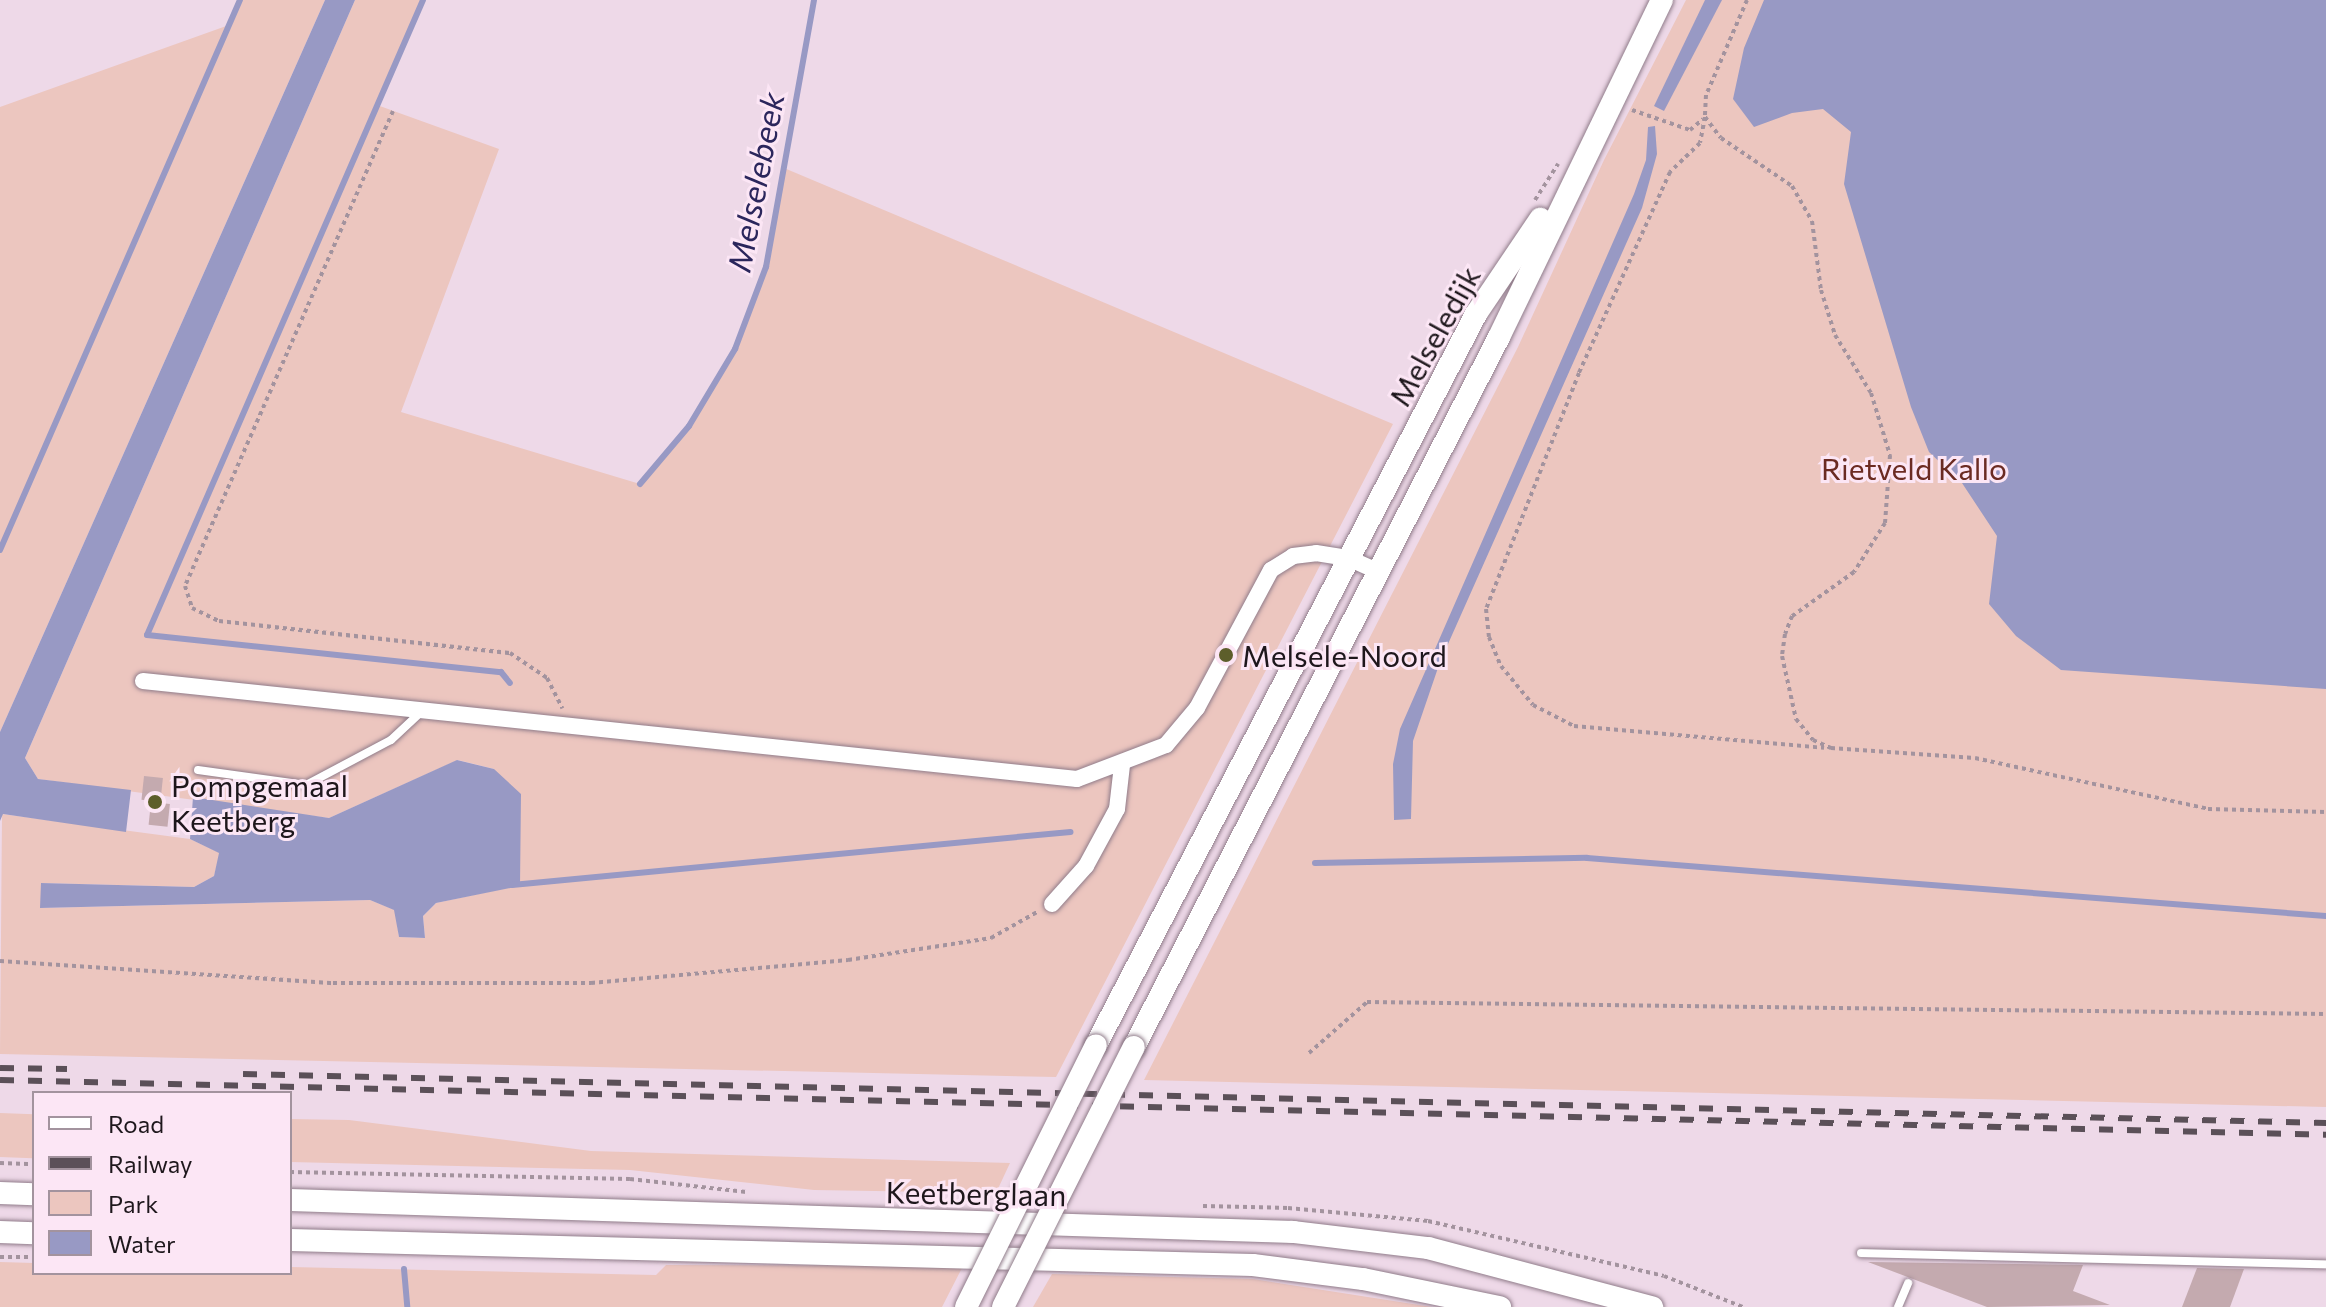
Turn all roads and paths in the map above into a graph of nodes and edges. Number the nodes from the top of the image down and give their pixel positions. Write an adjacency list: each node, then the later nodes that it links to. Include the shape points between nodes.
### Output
1 (1662, 0): 3 (main road, Melseledijk)
2 (1747, 0): 5 (path, via 1706,95)
3 (1611, 100): 5 (path, via 1690,130); 6 (main road, Melseledijk)
4 (393, 111): 11 (path, via 185,586 192,608 219,621 510,653 547,678)
5 (1705, 117): 12 (path, via 1721,138 1792,186 1812,221 1821,290 1835,335 1871,393 1890,455 1885,523 1854,572 1792,616 1785,634 1782,656 1796,719 1813,740); 12 (path, via 1700,143 1670,172 1579,373 1486,609 1489,637 1501,666 1533,705 1574,726)
6 (1585, 151): 7 (main road, Melseledijk, via 1476,314); 8 (main road, Melseledijk, via 1499,337)
7 (1348, 558): 8 (street); 13 (street, via 1305,555 1271,570 1197,708 1166,745); 34 (main road, Melseledijk, bridge)
8 (1379, 572): 35 (main road, Melseledijk, bridge)
9 (143, 681): 10 (street)
10 (421, 711): 11 (street); 14 (lane, via 391,740 306,785)
11 (573, 728): 13 (street, via 1018,777 1077,779)
12 (1831, 748): 15 (path, via 1975,758 2208,809)
13 (1122, 765): 16 (street, via 1117,809 1086,866)
14 (198, 770)
15 (2326, 812)
16 (1052, 904): 17 (path, via 991,938 848,960 591,983 333,983)
17 (0, 961)
18 (2326, 1014): 19 (path, via 1367,1002)
19 (1309, 1053)
20 (0, 1163): 21 (path)
21 (32, 1164)
22 (0, 1193): 23 (main road)
23 (32, 1194)
24 (292, 1200): 37 (main road, Keetberglaan, via 1293,1232 1428,1248)
25 (0, 1232): 26 (main road)
26 (32, 1233)
27 (292, 1240): 36 (main road, Keetberglaan, via 1253,1265 1363,1279)
28 (1861, 1253): 31 (lane)
29 (0, 1257): 30 (path)
30 (32, 1257)
31 (2326, 1264)
32 (1908, 1283): 33 (lane)
33 (1902, 1306)
34 (966, 1307)
35 (1003, 1307)
36 (1500, 1307)
37 (1652, 1307)

